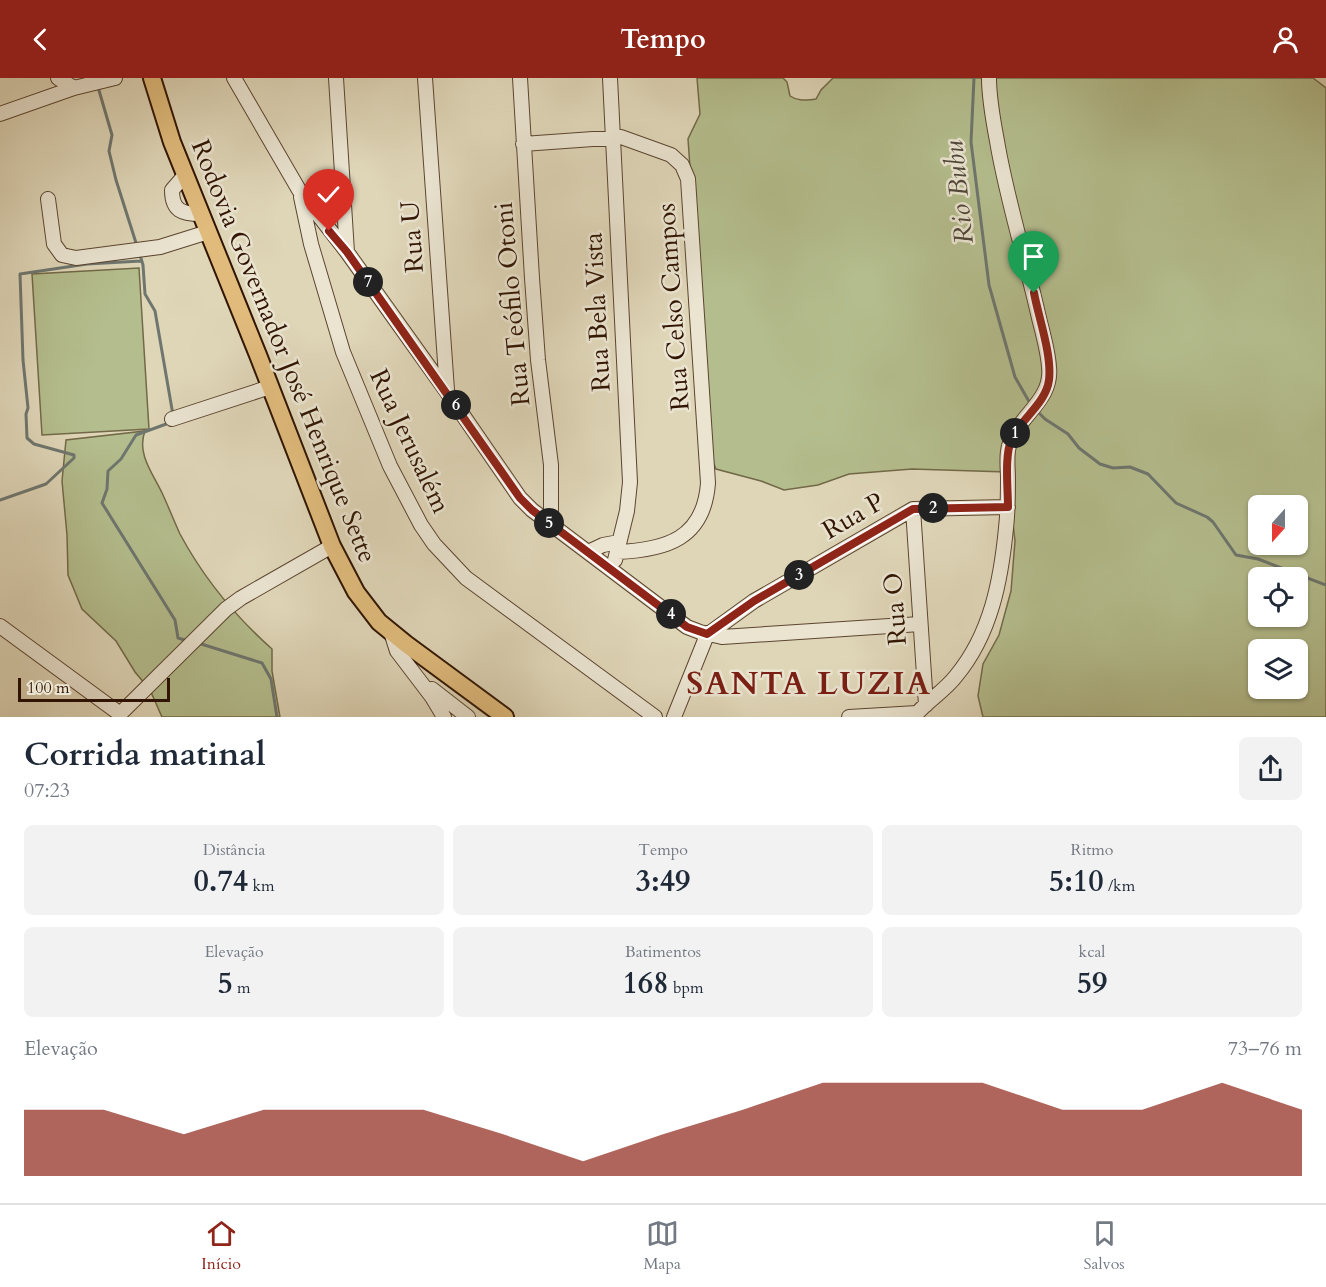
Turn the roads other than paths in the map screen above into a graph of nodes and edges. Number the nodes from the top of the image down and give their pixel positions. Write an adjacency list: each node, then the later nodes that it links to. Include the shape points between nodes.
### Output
1 (58, 78): 10 (street)
2 (115, 78): 10 (street)
3 (152, 78): 16 (main road, Rodovia Governador José Henrique Sette, via 171,142)
4 (234, 78): 14 (street)
5 (336, 78): 17 (street)
6 (425, 78): 19 (street, Rua U)
7 (520, 78): 13 (street, Rua Teófilo Otoni)
8 (609, 78): 12 (street, Rua Bela Vista)
9 (989, 78): 21 (street, via 1001,167 1050,371 1043,396 1008,449)
10 (74, 88): 11 (street)
11 (0, 114)
12 (611, 137): 13 (street, Rua Celso Campos); 25 (street, Rua Bela Vista, via 630,482); 25 (street, Rua Celso Campos, via 632,140 671,155 682,165 688,179 708,483 700,515 677,540 657,549)
13 (523, 144): 23 (street, Rua Teófilo Otoni, via 538,360 549,440)
14 (299, 190): 17 (street); 37 (street, Rua Jerusalém, via 343,352 390,466 434,544 466,578)
15 (48, 199): 16 (street, via 54,244 62,255 76,258 160,247)
16 (208, 232): 18 (main road, Rodovia Governador José Henrique Sette)
17 (347, 252): 19 (street)
18 (270, 387): 20 (street); 24 (main road, Rodovia Governador José Henrique Sette)
19 (447, 392): 23 (street, via 520,498)
20 (172, 419)
21 (1008, 507): 22 (street, Rua P); 33 (street, via 999,586 985,626 965,666)
22 (913, 509): 28 (street, Rua O); 31 (street, Rua P, via 754,601)
23 (551, 525): 26 (street)
24 (332, 546): 29 (street, via 221,613 120,714); 30 (main road, Rodovia Governador José Henrique Sette, via 356,592)
25 (618, 547): 26 (street); 27 (street, Rua Bela Vista)
26 (588, 552): 27 (street)
27 (614, 571): 31 (street, via 687,627)
28 (920, 624): 31 (street, via 722,637); 33 (street, Rua O)
29 (0, 626)
30 (391, 632): 32 (street, via 397,651); 36 (main road, Rodovia Governador José Henrique Sette)
31 (707, 634): 38 (street)
32 (418, 678): 34 (street); 35 (street)
33 (919, 712): 39 (street)
34 (444, 717)
35 (468, 717)
36 (506, 717)
37 (655, 717)
38 (674, 717)
39 (849, 717)

